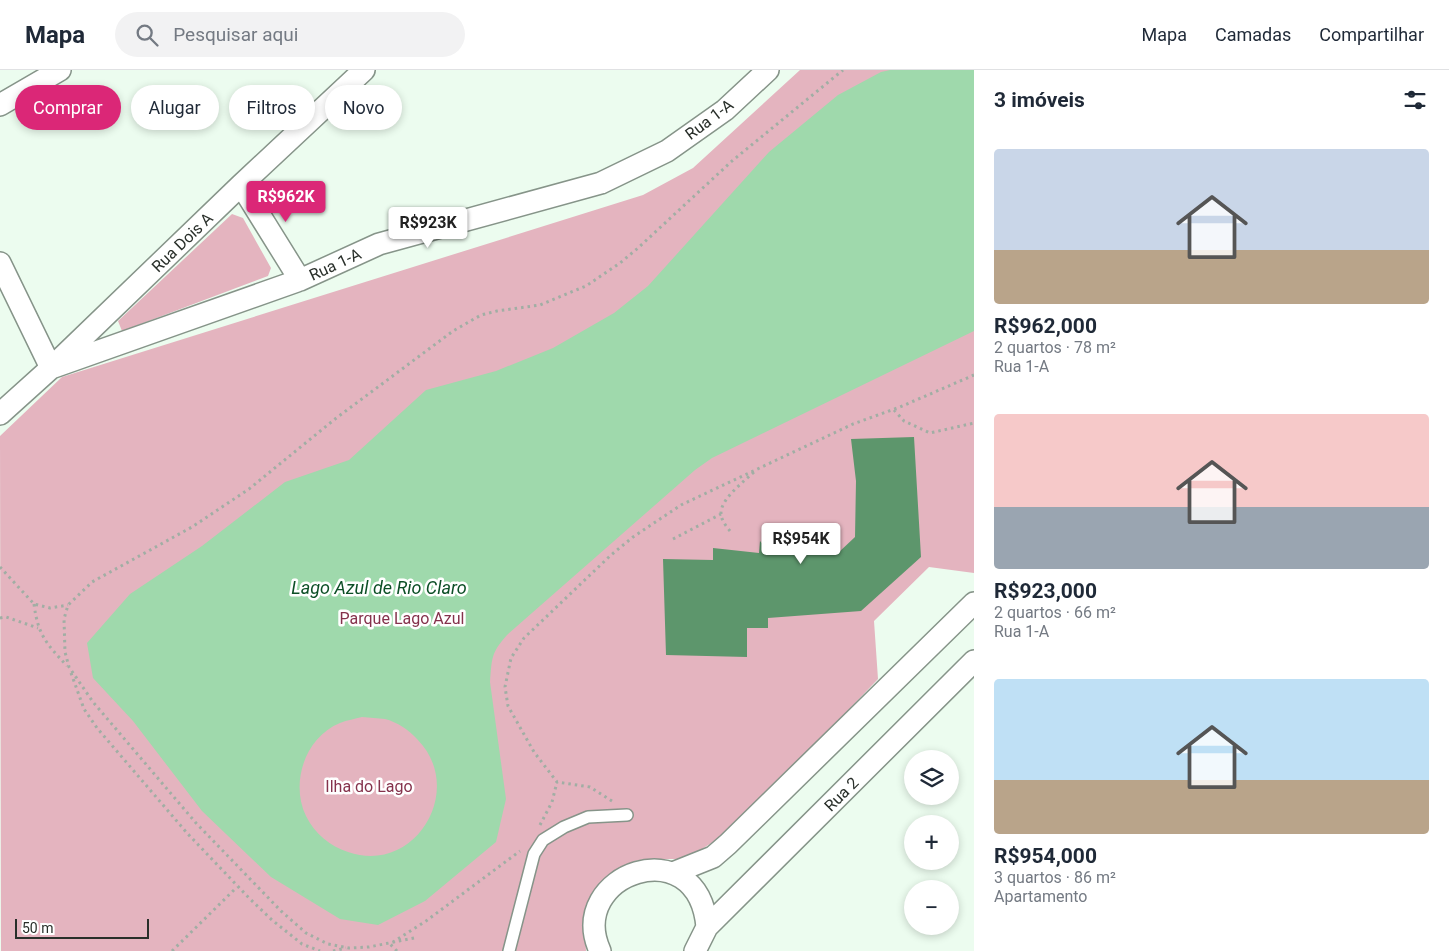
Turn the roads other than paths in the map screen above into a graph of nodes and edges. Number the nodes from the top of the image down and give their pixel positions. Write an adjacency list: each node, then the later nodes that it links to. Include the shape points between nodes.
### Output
1 (60, 70): 4 (street)
2 (364, 70): 5 (street, Rua Dois A)
3 (768, 70): 7 (street, Rua 1-A, via 725,110 667,151 601,183 378,244)
4 (0, 105)
5 (241, 185): 7 (street); 8 (street, Rua Dois A)
6 (0, 263): 8 (street)
7 (300, 280): 8 (street, Rua 1-A)
8 (52, 368): 9 (street, Rua Dois A)
9 (0, 414)
10 (974, 603): 13 (street, via 728,844 713,857)
11 (974, 660): 14 (street, Rua 2)
12 (627, 815): 15 (lane, via 588,817 542,840 534,854)
13 (673, 873): 14 (street, via 697,893 705,909); 16 (street, via 658,870 638,872 612,887 600,903 595,922)
14 (708, 927): 17 (street, Rua 2)
15 (509, 951)
16 (600, 951)
17 (695, 951)

